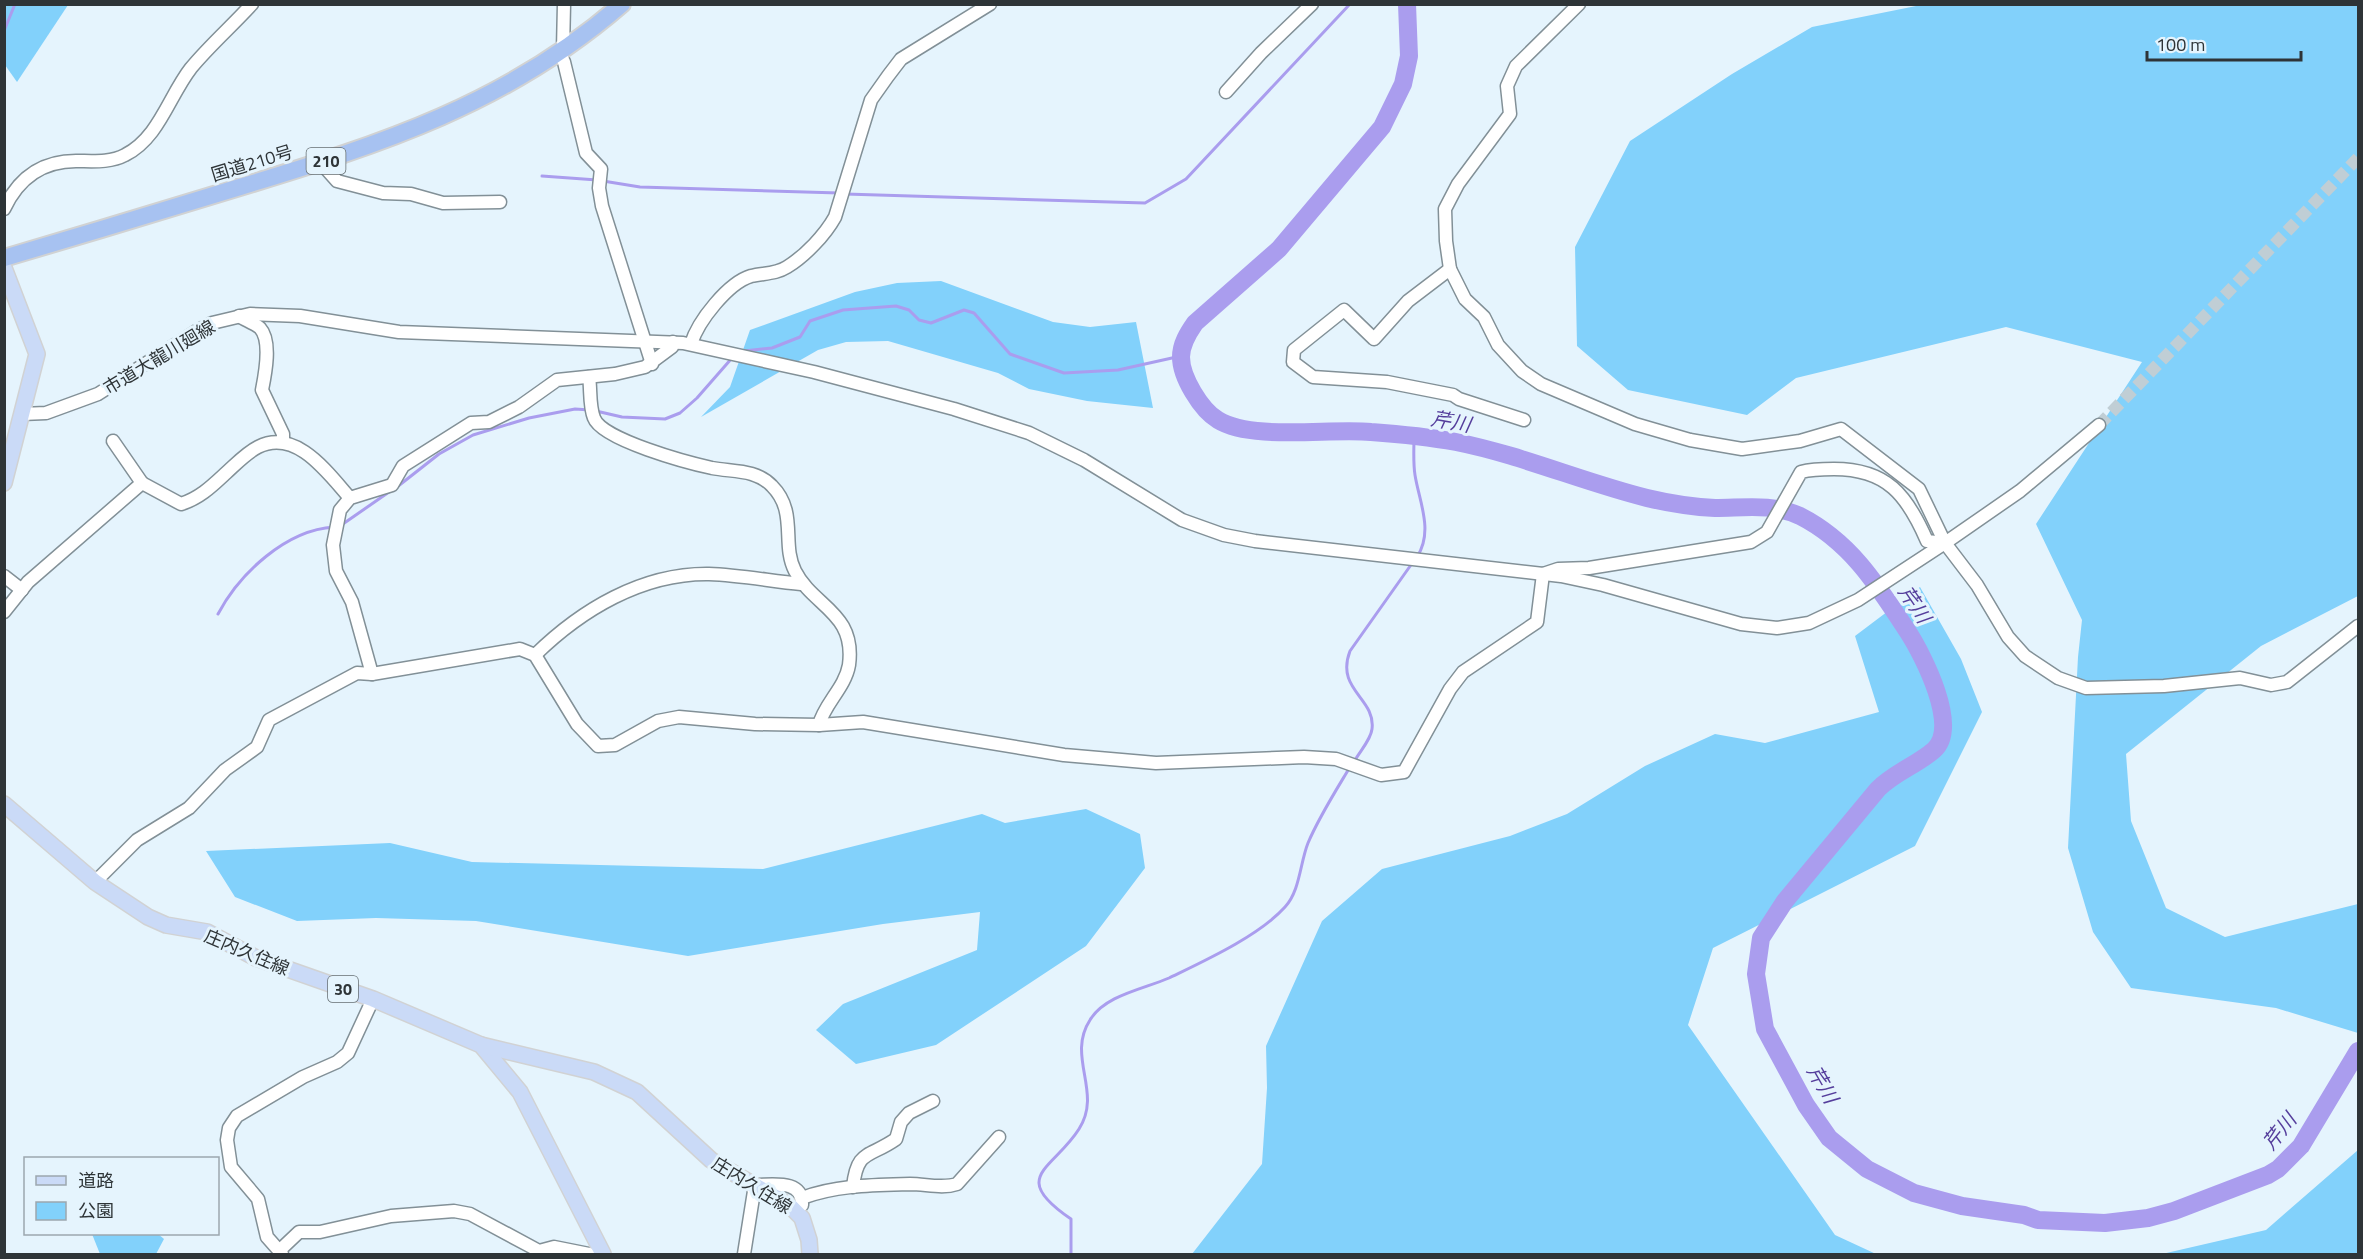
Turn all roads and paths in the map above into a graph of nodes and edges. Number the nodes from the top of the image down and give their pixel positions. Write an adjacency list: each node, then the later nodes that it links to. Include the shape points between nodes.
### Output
1 (252, 4): 11 (street, via 189,70 152,133 135,149 115,159 63,161 35,171 17,187)
2 (564, 4): 7 (street)
3 (622, 4): 7 (highway, 国道210号 / 210)
4 (990, 4): 18 (street, via 901,59 871,100 828,231 788,266 739,281 711,310)
5 (1312, 4): 8 (street)
6 (1579, 4): 14 (street, via 1516,66 1507,86 1510,114 1445,209)
7 (561, 51): 9 (highway, 国道210号 / 210, via 456,112); 16 (street, via 586,153 601,169 602,206)
8 (1226, 92)
9 (321, 163): 10 (street, via 337,181 365,189 443,203); 12 (highway, 国道210号 / 210)
10 (500, 202)
11 (4, 210)
12 (4, 258)
13 (4, 268): 21 (main road, via 37,354)
14 (1450, 269): 22 (street, via 1408,301 1374,339 1344,310 1294,350 1293,362 1313,378 1388,382 1453,395); 29 (street, via 1465,299 1484,317 1498,345 1522,371 1541,384 1635,424 1690,440 1742,449 1800,441 1841,429 1919,489)
15 (239, 316): 16 (street, 市道大龍川廻線, via 300,316 399,332); 21 (street, 市道大龍川廻線, via 195,332 98,394 46,413); 24 (street, via 259,327 264,335 267,374 262,390)
16 (642, 341): 17 (street, 市道大龍川廻線); 19 (street)
17 (673, 342): 18 (street, 市道大龍川廻線); 19 (street)
18 (691, 344): 30 (street, 市道大龍川廻線, via 814,372 1029,433 1084,460 1155,505 1198,526 1237,537)
19 (652, 364): 20 (street, via 638,370)
20 (589, 377): 28 (street, via 557,380 519,407 489,422 471,423 403,466 392,485); 32 (street, via 594,418 606,432 660,454 716,469 749,472 771,484 784,500 793,567)
21 (22, 414): 26 (main road)
22 (1524, 420)
23 (2099, 426): 29 (street, via 2020,491)
24 (283, 440): 27 (street, via 251,451 202,494 181,504); 28 (street, via 303,450)
25 (113, 441): 27 (street)
26 (4, 483)
27 (142, 483): 33 (street)
28 (350, 498): 37 (street, via 340,510 333,545 336,571 352,602)
29 (1945, 543): 30 (street, via 1858,600 1809,623 1777,628 1742,624 1603,585); 30 (street, via 1927,541 1917,517 1889,483 1877,475 1854,469 1811,469 1801,472 1767,532 1751,542 1589,568 1558,568); 35 (street, via 2025,656 2058,678 2086,688 2164,686 2240,678 2271,685 2287,682)
30 (1543, 574): 38 (street, via 1537,622 1464,672 1450,689 1404,772 1381,775 1336,759 1304,757 1156,763 1064,755 863,722)
31 (4, 576): 33 (street)
32 (801, 584): 36 (street, via 709,574 666,578 596,606 564,627); 38 (street, via 830,607 846,631 849,665)
33 (22, 590): 34 (street)
34 (4, 612)
35 (2358, 626)
36 (535, 655): 37 (street, via 520,649); 38 (street, via 577,724 598,746 615,745 658,721 680,717)
37 (372, 674): 40 (street, via 357,673 268,720 257,747 225,770 189,808 137,840)
38 (819, 725)
39 (4, 804): 40 (main road, 庄内久住線 / 30)
40 (95, 882): 41 (main road, 庄内久住線 / 30, via 166,925 207,932 256,958)
41 (373, 999): 42 (main road, 庄内久住線 / 30); 49 (street, via 348,1053 237,1116 229,1128 231,1167 258,1199 267,1237)
42 (481, 1046): 45 (main road, 庄内久住線 / 30, via 594,1072 621,1083 637,1092 711,1160); 51 (main road, 庄内久住線 / 30, via 520,1092)
43 (933, 1101): 46 (street, via 909,1113 896,1138 860,1160)
44 (999, 1137): 46 (street, via 957,1184)
45 (755, 1185): 47 (street, via 787,1184); 48 (main road, 庄内久住線 / 30); 52 (street)
46 (853, 1187): 47 (street)
47 (802, 1198): 48 (street)
48 (802, 1218): 53 (main road, 庄内久住線)
49 (281, 1252): 50 (street, via 299,1232 454,1210 470,1214 539,1251 554,1247)
50 (589, 1254)
51 (603, 1254)
52 (744, 1254)
53 (810, 1254)

